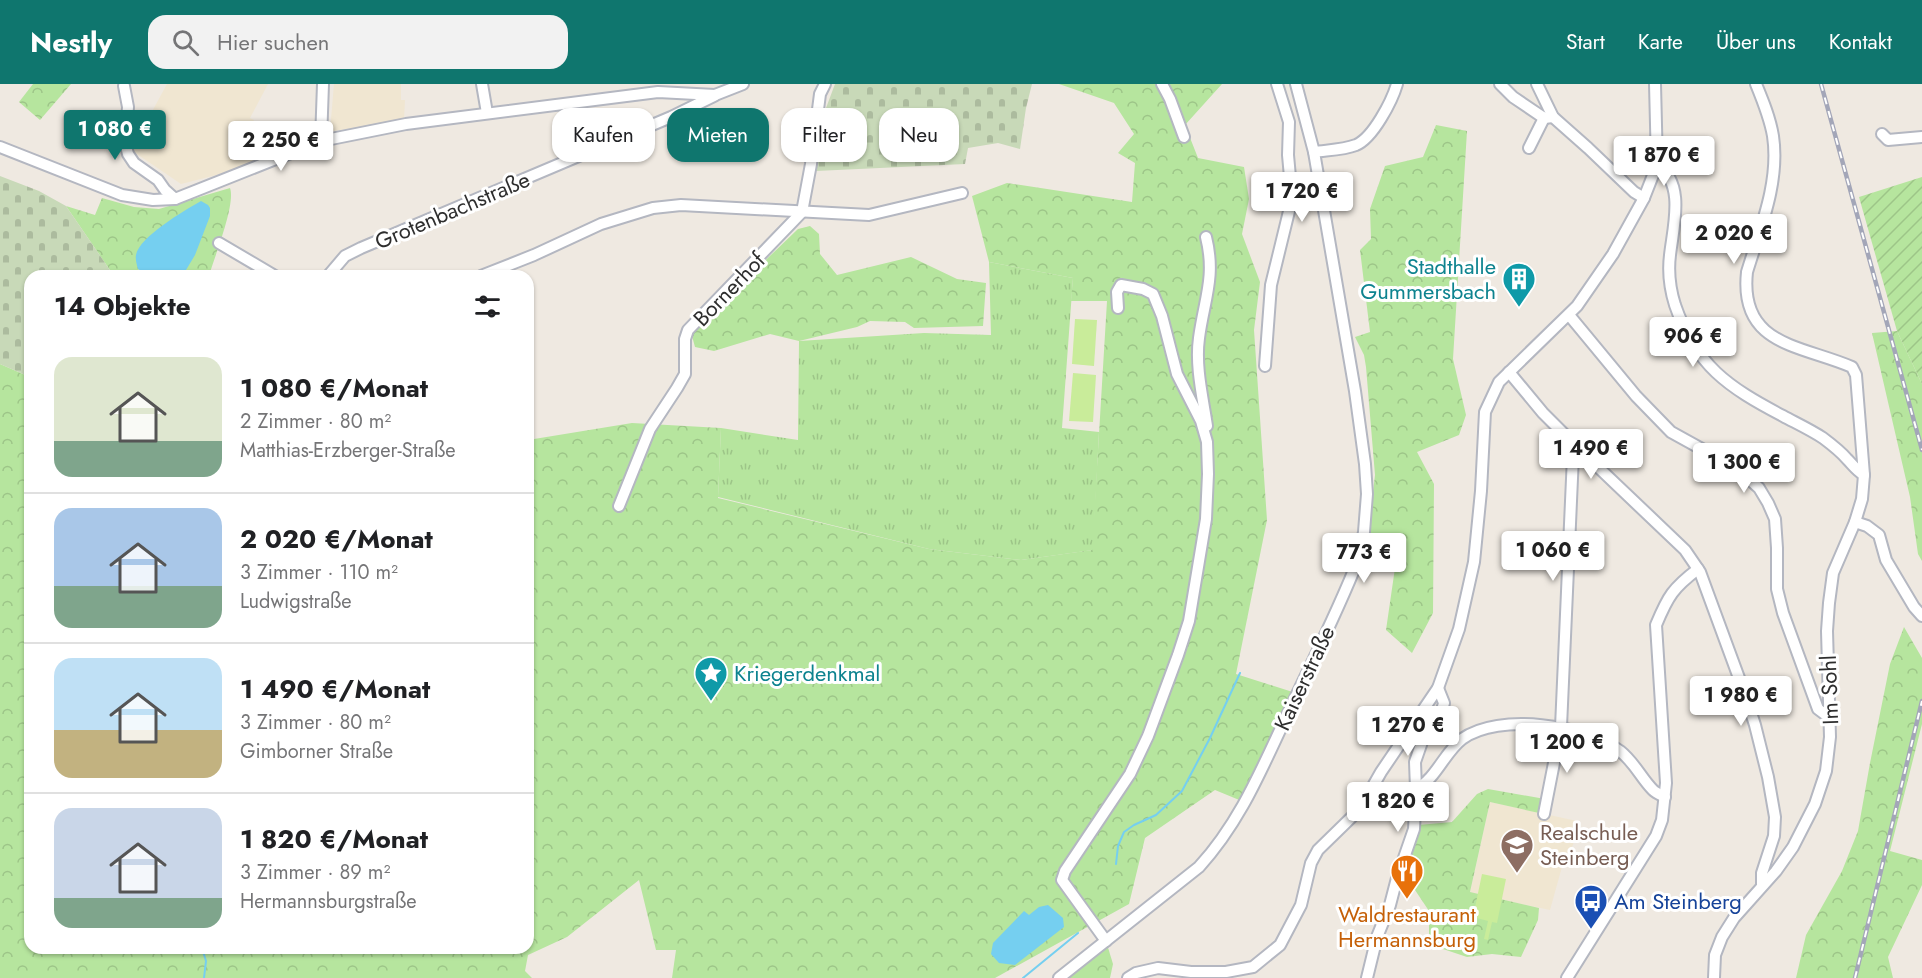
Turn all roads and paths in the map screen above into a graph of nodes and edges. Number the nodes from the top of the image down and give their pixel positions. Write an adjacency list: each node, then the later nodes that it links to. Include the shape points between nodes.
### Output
1 (323, 84): 20 (street)
2 (482, 84): 15 (street)
3 (743, 84): 14 (street, Grotenbachstraße)
4 (825, 84): 28 (street, via 820,94)
5 (1162, 84): 18 (street)
6 (1277, 84): 36 (street, via 1289,122 1292,199 1271,285)
7 (1296, 84): 23 (street, Kaiserstraße)
8 (1397, 84): 23 (street, via 1387,109 1358,145)
9 (1500, 84): 16 (street, via 1513,97)
10 (1537, 84): 16 (street)
11 (1655, 84): 24 (street)
12 (1755, 84): 40 (street, Im Sohl, via 1770,119 1774,154 1772,180 1747,272 1748,305 1756,321 1786,345 1852,368 1856,375)
13 (124, 86): 27 (street, via 128,154 134,164 158,180)
14 (715, 95): 15 (street, via 658,92); 32 (street, Grotenbachstraße, via 361,248 345,256)
15 (487, 113): 20 (street)
16 (1548, 118): 22 (street); 26 (street)
17 (1882, 134): 19 (street, via 1888,140)
18 (1184, 137)
19 (1922, 137)
20 (321, 141): 27 (street)
21 (0, 147): 27 (street, via 122,195)
22 (1529, 148)
23 (1314, 152): 52 (street, Kaiserstraße, via 1365,464 1367,494 1358,560 1233,825 1199,867)
24 (1657, 165): 26 (street); 40 (street, via 1665,170 1674,191 1670,287 1693,345 1732,388 1822,437)
25 (962, 193): 28 (street, via 869,215)
26 (1644, 198): 35 (street, via 1612,254)
27 (175, 199)
28 (802, 212): 33 (street, via 653,208 601,225); 41 (street, Bornerhof, via 688,330 685,374 650,429)
29 (1206, 237): 38 (street, via 1211,258 1198,349)
30 (219, 243): 31 (street)
31 (265, 270)
32 (333, 270)
33 (496, 270)
34 (1118, 308): 38 (street, via 1117,292 1121,285 1153,294 1177,374)
35 (1569, 315): 37 (street); 46 (street, via 1671,432 1738,469 1759,488 1775,519 1777,589 1783,613 1818,709)
36 (1265, 366)
37 (1509, 372): 39 (street); 45 (street, via 1499,382 1485,412 1474,562 1459,629)
38 (1207, 442): 52 (street, via 1206,519 1189,621 1178,655 1130,774 1062,880)
39 (1579, 449): 43 (street, via 1685,550); 47 (street, via 1573,456)
40 (1864, 475): 42 (street, Im Sohl)
41 (620, 506)
42 (1855, 522): 44 (street, via 1879,535 1886,560); 46 (street, Im Sohl, via 1833,573 1828,603)
43 (1698, 569): 49 (street, via 1677,586 1656,625); 51 (street, via 1749,706 1768,777 1774,836)
44 (1922, 616)
45 (1438, 688): 48 (street, via 1444,703 1418,749); 54 (street, via 1360,809 1318,850 1301,904 1280,945 1253,968 1191,972 1158,968)
46 (1830, 717): 51 (street, Im Sohl, via 1826,771 1815,804 1792,847)
47 (1562, 728): 48 (street, via 1509,724 1485,728 1463,739 1427,783); 49 (street, via 1600,739 1620,751 1653,790); 50 (street)
48 (1416, 789): 55 (street, via 1414,828)
49 (1665, 797): 56 (street, via 1656,836)
50 (1544, 814)
51 (1762, 885): 57 (street, Im Sohl, via 1722,937 1715,955)
52 (1106, 941): 53 (street, Kaiserstraße)
53 (1059, 978)
54 (1128, 978)
55 (1367, 978)
56 (1567, 978)
57 (1714, 978)

